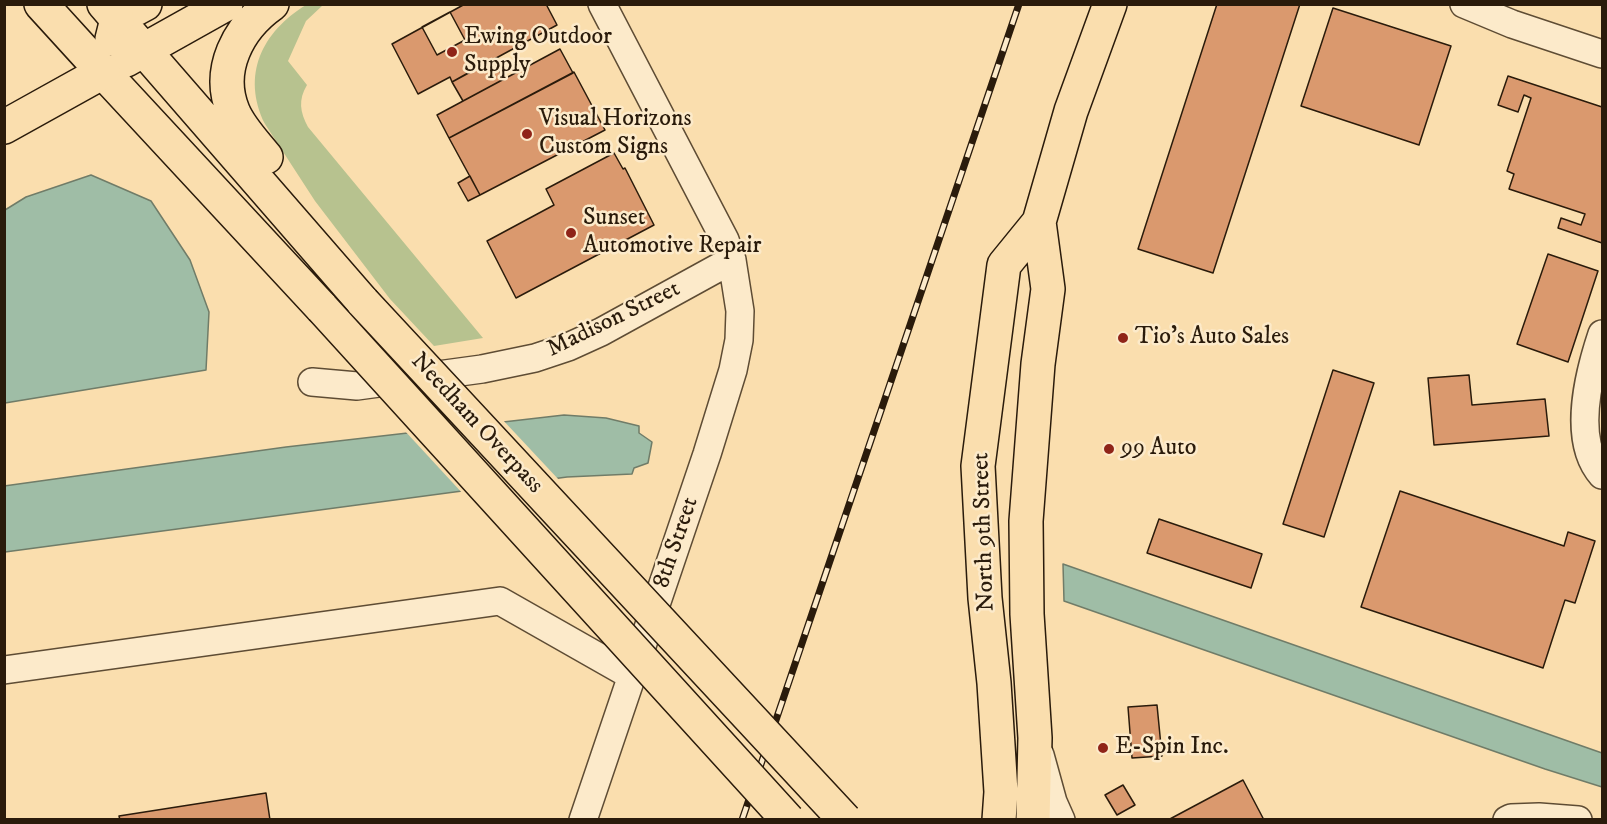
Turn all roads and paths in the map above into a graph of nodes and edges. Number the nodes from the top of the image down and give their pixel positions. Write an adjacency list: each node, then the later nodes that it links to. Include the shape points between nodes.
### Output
1 (41, 4): 11 (main road, Needham Overpass)
2 (226, 4): 9 (main road)
3 (272, 4): 13 (main road, via 239,39 229,62 226,84 237,120 268,160)
4 (602, 4): 15 (street, 8th Street, via 716,220)
5 (1110, 4): 14 (main road, North 9th Street, via 1071,111)
6 (1464, 4): 8 (street)
7 (122, 9): 9 (main road, Needham Overpass); 11 (main road)
8 (1515, 14): 10 (street)
9 (144, 50): 11 (main road); 13 (main road, Needham Overpass)
10 (1602, 54)
11 (103, 72): 12 (main road); 23 (main road, Needham Overpass, bridge)
12 (4, 128)
13 (276, 202): 24 (main road, Needham Overpass, bridge, via 363,302)
14 (1039, 222): 21 (main road, North 9th Street, via 1048,289 1026,521); 25 (main road, North 9th Street, via 1004,265 978,466 1001,792)
15 (732, 260): 17 (street, Madison Street, via 600,332 535,358 357,386); 20 (street, 8th Street, via 740,311 733,370)
16 (1602, 334): 18 (street, via 1585,412 1594,466)
17 (312, 382)
18 (1602, 476)
19 (4, 670): 20 (street, via 500,601)
20 (632, 676): 22 (street, 8th Street)
21 (1035, 738): 26 (main road, North 9th Street); 27 (street)
22 (583, 819)
23 (788, 819)
24 (845, 819)
25 (999, 819)
26 (1033, 819)
27 (1061, 819)
28 (1507, 819): 29 (street)
29 (1578, 819)

